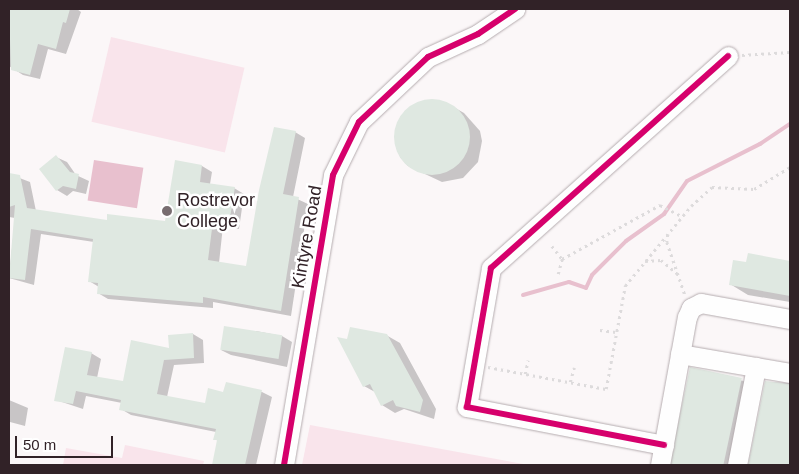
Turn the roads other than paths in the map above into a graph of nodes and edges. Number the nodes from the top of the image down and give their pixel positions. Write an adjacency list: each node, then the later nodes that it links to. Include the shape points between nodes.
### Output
1 (515, 9): 8 (street, Kintyre Road, via 478,34 428,57 359,122 333,174)
2 (728, 56): 7 (street, via 491,268 466,407)
3 (790, 319): 4 (street, via 701,303 691,308 687,317)
4 (680, 354): 5 (street); 7 (street)
5 (756, 367): 6 (street); 10 (street)
6 (790, 373)
7 (664, 445): 9 (street)
8 (284, 465)
9 (660, 465)
10 (738, 465)

